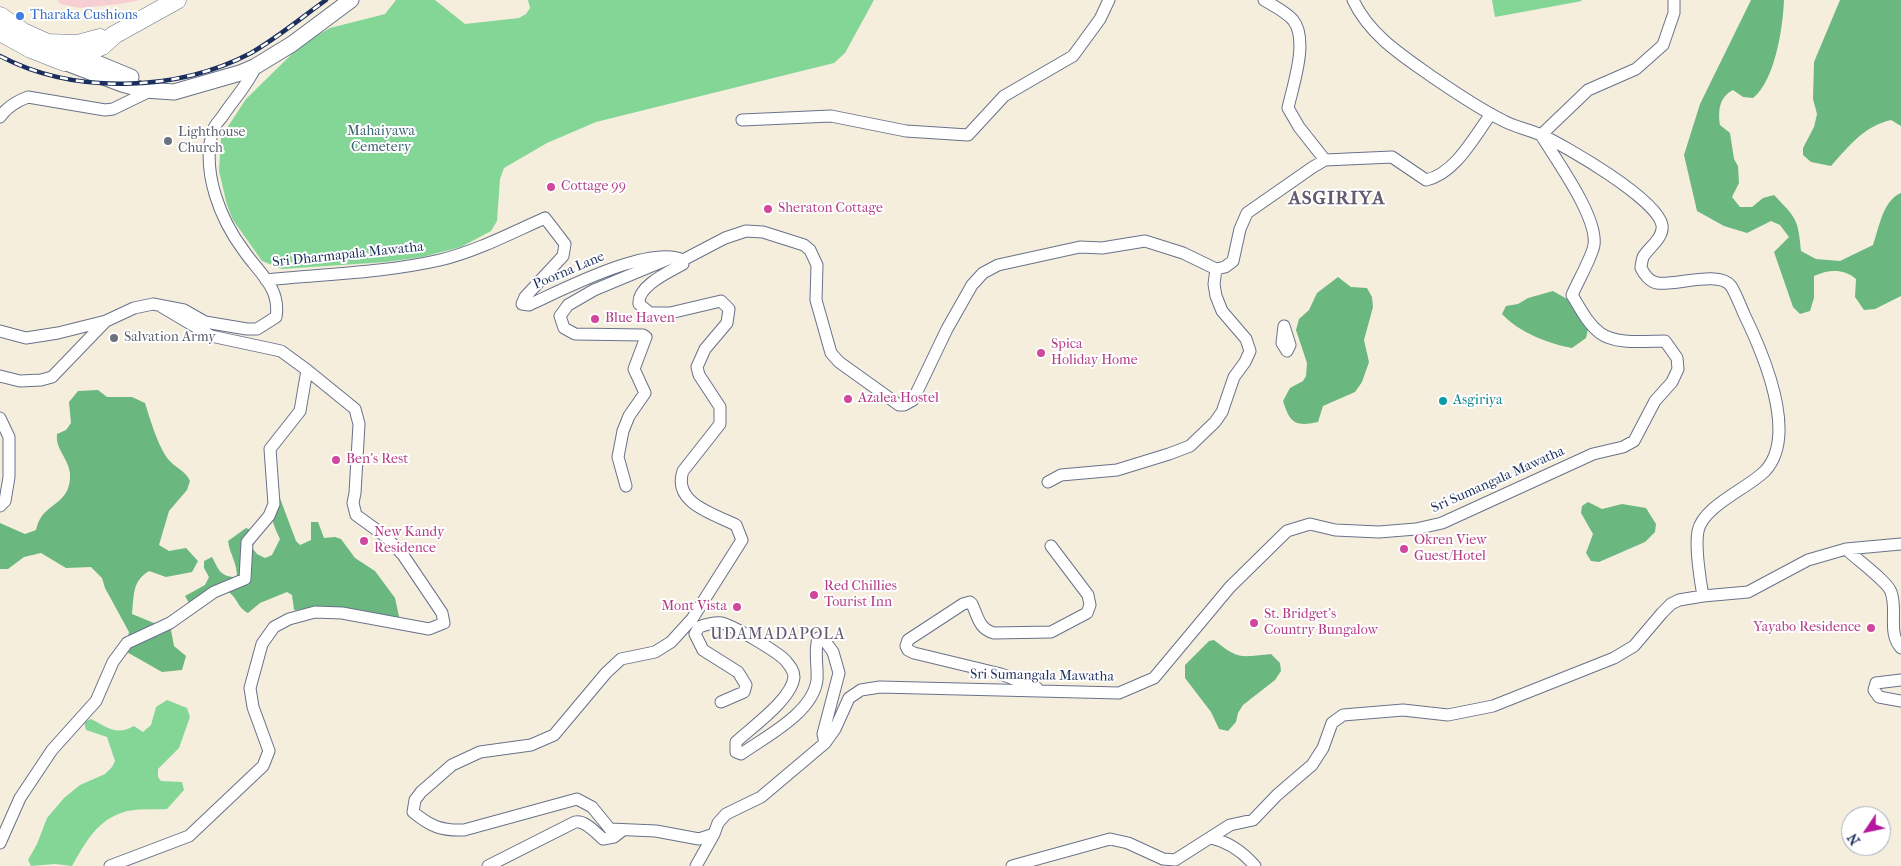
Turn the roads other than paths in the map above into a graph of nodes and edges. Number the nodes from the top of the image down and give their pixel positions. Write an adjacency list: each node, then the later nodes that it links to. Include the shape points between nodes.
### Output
1 (177, 0): 9 (highway)
2 (351, 0): 12 (main road)
3 (1108, 0): 18 (street, via 1100,19 1073,56 1004,96 968,135 906,131 831,116)
4 (1264, 0): 20 (street, via 1286,14 1298,28 1301,46 1288,108 1299,128)
5 (1353, 0): 16 (street, via 1360,16 1389,47)
6 (1674, 0): 19 (street, via 1674,13 1663,45 1636,69 1588,90)
7 (0, 16): 10 (highway)
8 (0, 32): 11 (highway, via 31,50)
9 (114, 35): 10 (highway, via 78,44); 11 (highway, via 102,46); 13 (main road, via 109,49)
10 (46, 43): 11 (highway)
11 (72, 59): 13 (main road); 15 (main road, via 122,84)
12 (256, 66): 14 (main road); 24 (street, via 251,79 212,130 208,158 224,218)
13 (110, 68): 14 (main road, via 144,82)
14 (196, 85): 15 (main road, via 174,92)
15 (150, 91): 17 (street, via 105,110 28,97 5,110)
16 (1491, 114): 19 (street); 20 (street, via 1450,170 1434,178 1426,180 1392,157)
17 (0, 117)
18 (742, 120)
19 (1541, 135): 37 (street, via 1577,154 1641,198 1654,212 1662,225 1660,235 1643,258 1640,268 1646,277 1656,283 1724,281 1730,285 1762,351 1777,409 1776,454 1765,471 1705,516 1698,531); 40 (street, Sri Sumangala Mawatha, via 1589,216 1594,232 1594,247 1572,295 1582,313 1600,333 1618,340 1665,341 1677,358 1678,369 1672,382 1655,401 1634,441 1593,454 1442,523 1379,532 1335,530 1310,524 1286,532 1230,586 1154,678 1119,693)
20 (1325, 160): 23 (street, via 1247,213 1232,261)
21 (546, 218): 22 (street, Poorna Lane, via 565,244 563,256 522,304 529,305 614,268 662,256); 24 (street, Sri Dharmapala Mawatha, via 483,247 440,260 380,270)
22 (679, 258): 23 (street, via 746,231 763,232 804,245 810,250 816,265 816,300 830,353 904,406 914,400 972,285 983,272 998,265 1080,247 1102,248 1145,241 1183,253); 32 (street, via 594,290 568,305 560,316 564,328 576,334 646,337 634,369 644,393 629,416 618,457); 44 (street, via 683,264 647,286 638,300 650,313 670,313 721,300 730,309 727,323 705,349 697,367 720,407 720,424 683,471 680,480 693,505 736,525 742,540 692,619 671,642 655,652 620,659 554,735 531,745 480,752 452,765 421,792 415,800 413,812 428,825 450,831 464,830 577,799 592,807 610,829)
23 (1216, 269): 31 (street, via 1214,284 1222,311 1246,339 1250,351 1234,377 1216,422 1190,446 1169,454 1117,470 1062,475)
24 (266, 280): 25 (street, via 275,293 276,317 257,329 205,322 184,310)
25 (162, 307): 26 (street, via 153,304 134,308); 28 (street, via 212,336 281,351)
26 (106, 321): 27 (street, via 26,338); 29 (street, via 52,377 20,381)
27 (0, 331)
28 (307, 370): 47 (street, via 300,411 270,449 274,504 247,542 245,580 214,592 170,623 127,643 113,662 96,700 52,750 20,798); 49 (street, via 355,409 359,424 353,503 356,515 385,536 403,555 442,613 444,623 429,629 342,613 315,612 274,627 262,644 250,688 253,707 270,751 263,766 189,836)
29 (0, 376)
30 (0, 418): 33 (street, via 9,438 9,477 5,501)
31 (1048, 482)
32 (626, 486)
33 (0, 506)
34 (1901, 544): 36 (street)
35 (1051, 546): 40 (street, via 1088,595 1090,605 1087,613 1051,632 994,633 981,626 970,602 908,640 906,646 914,654 1001,674)
36 (1846, 549): 37 (street, via 1808,560 1748,592); 38 (street, via 1892,592 1894,640)
37 (1703, 596): 46 (street, via 1671,604 1634,646 1614,658 1492,706 1448,715 1404,710 1343,715 1332,723 1323,748 1312,765 1253,820 1230,825)
38 (1901, 648)
39 (1901, 680): 41 (street, via 1876,683 1874,690 1879,697)
40 (1045, 691): 43 (street, Sri Sumangala Mawatha, via 880,687 861,690 849,698)
41 (1901, 701)
42 (721, 702): 43 (street, via 744,692 746,685 738,672 703,650 695,634 699,626 722,624 737,630 784,659 793,670 790,688 781,701 736,742 736,752 741,754 791,720 808,702 817,682 816,645 818,638 822,637 833,652 839,673 823,734)
43 (825, 743): 45 (street, Sri Sumangala Mawatha, via 761,796 726,814)
44 (623, 830): 45 (street, via 656,831 698,839); 50 (street, via 614,837 603,839 580,821 575,822)
45 (714, 834): 51 (street, Sri Sumangala Mawatha)
46 (1211, 838): 48 (street); 53 (street, via 1224,841 1240,851)
47 (0, 843)
48 (1176, 863): 52 (street, via 1128,842 1110,839)
49 (110, 866)
50 (488, 866)
51 (696, 866)
52 (1012, 866)
53 (1255, 866)

